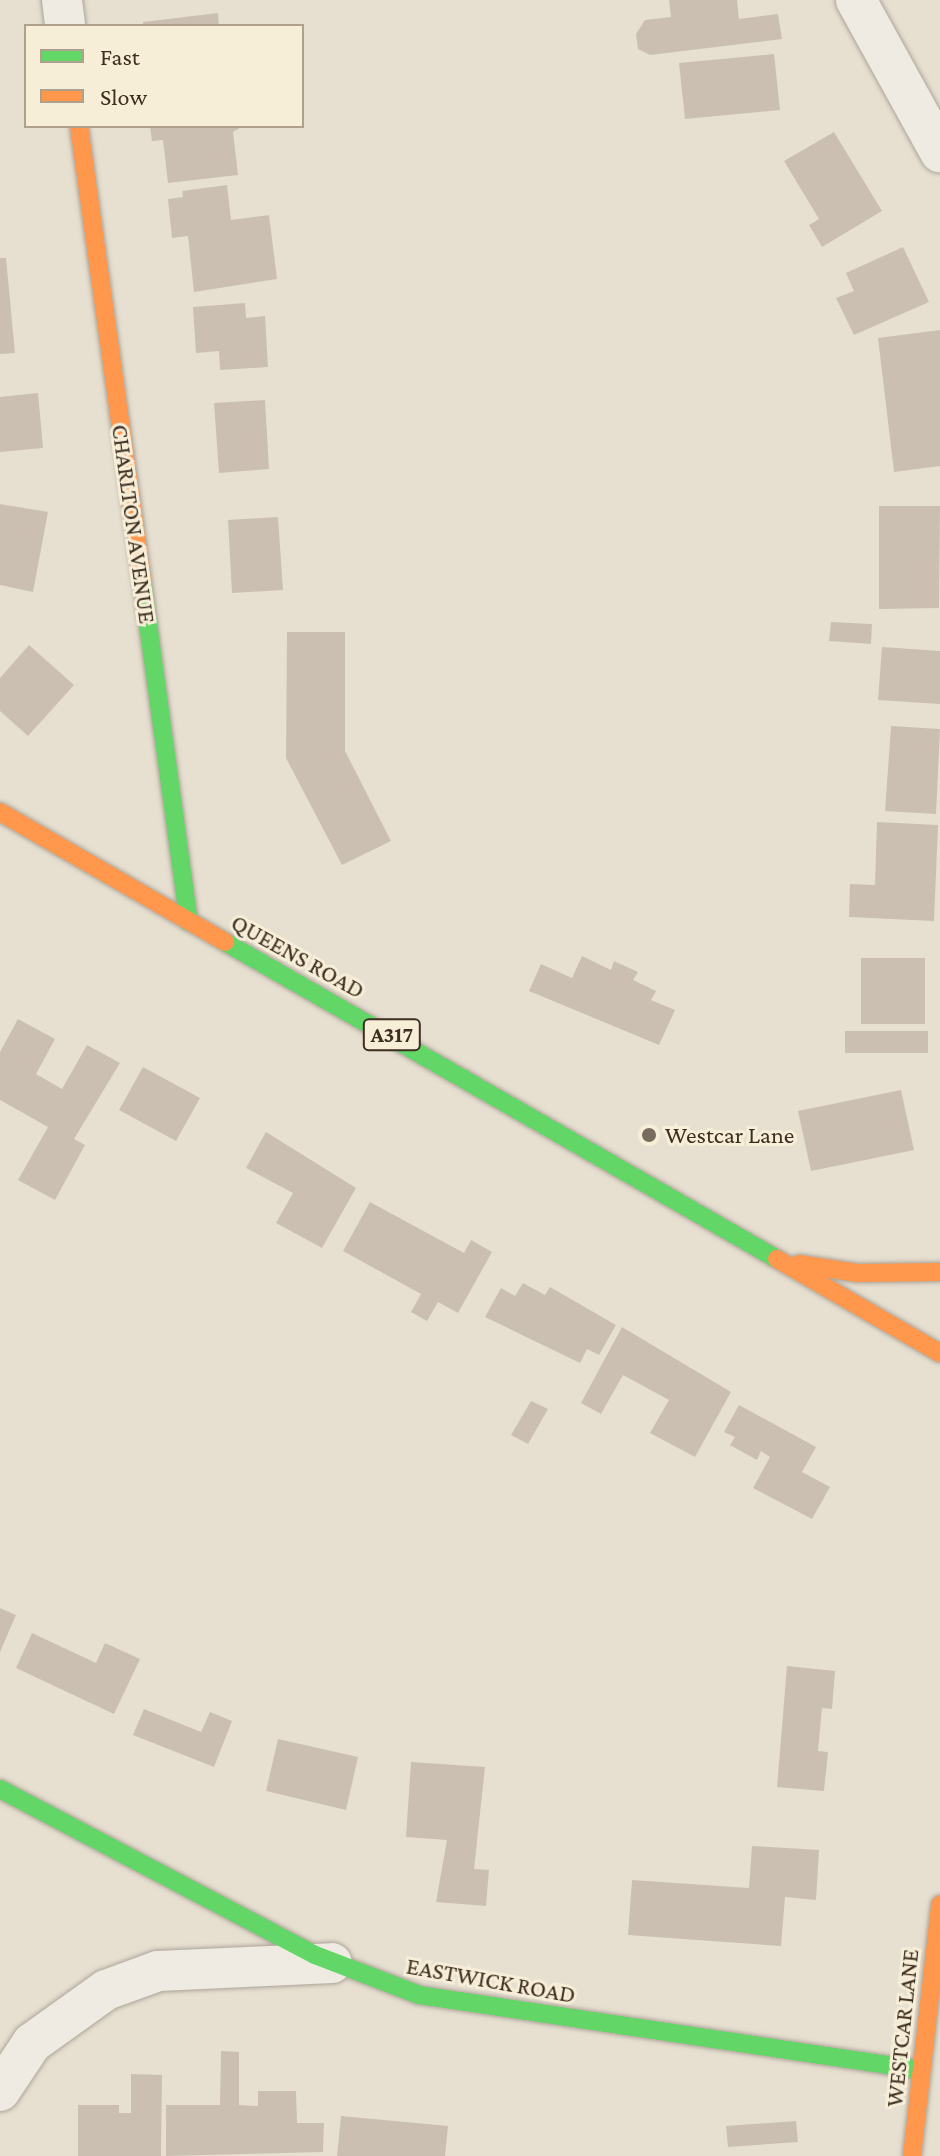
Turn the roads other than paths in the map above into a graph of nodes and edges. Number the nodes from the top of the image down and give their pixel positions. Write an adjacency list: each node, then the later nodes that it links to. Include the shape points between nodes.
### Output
1 (62, 0): 3 (street)
2 (856, 0): 5 (street)
3 (65, 24)
4 (79, 128): 7 (street, CHARLTON AVENUE)
5 (940, 152)
6 (0, 812): 7 (street, QUEENS ROAD / A317)
7 (189, 922): 8 (street, QUEENS ROAD / A317)
8 (781, 1261): 9 (street, QUEENS ROAD / A317, via 858,1273); 10 (street, QUEENS ROAD / A317)
9 (940, 1272)
10 (940, 1353)
11 (0, 1789): 13 (street, EASTWICK ROAD)
12 (940, 1905): 14 (street, WESTCAR LANE)
13 (332, 1963): 14 (street, EASTWICK ROAD, via 419,1995 470,2005); 15 (street, via 158,1971 106,1990 32,2043)
14 (921, 2070): 16 (street, WESTCAR LANE)
15 (0, 2091)
16 (912, 2156)

